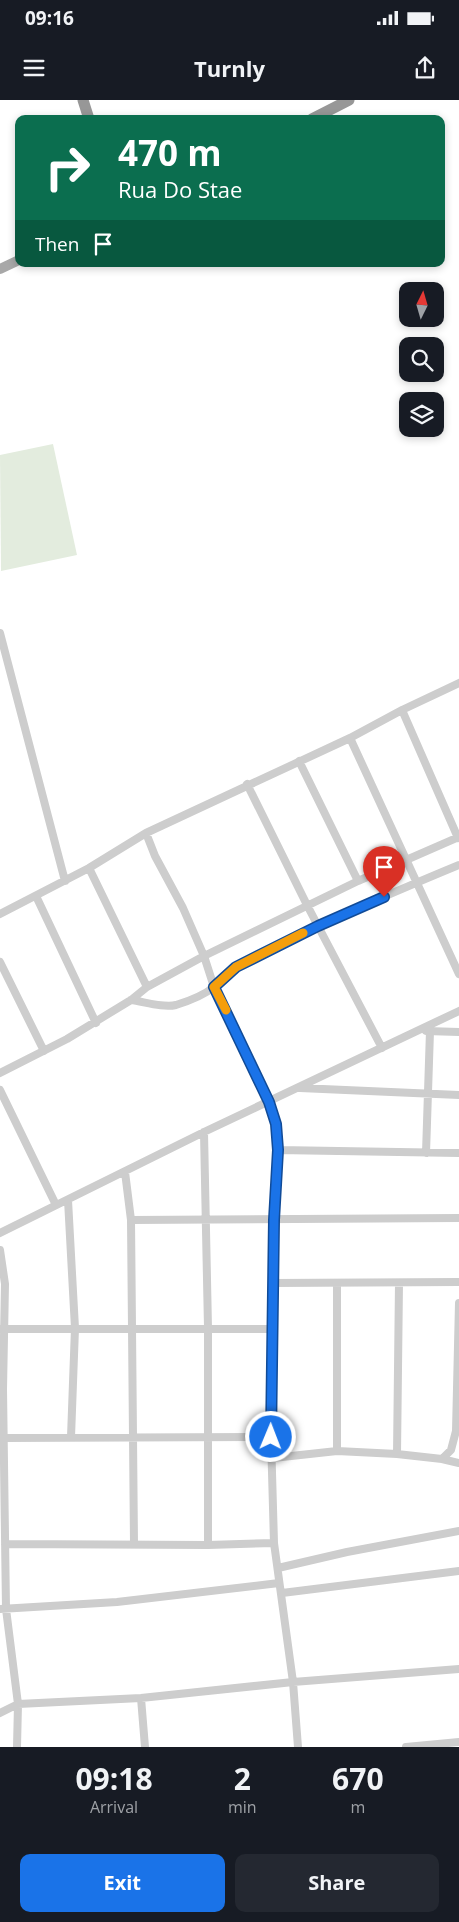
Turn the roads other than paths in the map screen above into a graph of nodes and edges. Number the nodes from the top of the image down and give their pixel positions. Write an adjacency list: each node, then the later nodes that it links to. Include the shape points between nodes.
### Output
1 (349, 100): 4 (highway)
2 (85, 103): 3 (highway)
3 (94, 115)
4 (320, 115)
5 (15, 262): 6 (main road)
6 (0, 269)
7 (0, 633): 19 (street)
8 (457, 684): 9 (street); 10 (street)
9 (459, 693)
10 (402, 710): 11 (street); 15 (street)
11 (350, 738): 12 (street); 16 (street)
12 (299, 761): 13 (street); 20 (street)
13 (247, 784): 14 (street); 23 (street)
14 (146, 833): 18 (street); 26 (street)
15 (458, 838): 16 (street)
16 (406, 860): 20 (street); 21 (street)
17 (459, 864): 21 (street)
18 (89, 868): 19 (street); 29 (street)
19 (64, 881): 22 (street)
20 (358, 881): 23 (street)
21 (416, 882): 25 (street); 28 (street)
22 (36, 896): 24 (street); 33 (street)
23 (307, 905): 25 (street); 26 (street)
24 (0, 914)
25 (318, 926): 30 (street, via 236,967); 37 (street)
26 (204, 956): 29 (street); 30 (street)
27 (0, 962): 38 (street)
28 (459, 974)
29 (147, 987): 31 (street)
30 (214, 987): 31 (street, via 175,1005); 44 (street)
31 (131, 1000): 33 (street)
32 (459, 1011): 34 (street)
33 (96, 1023): 38 (street)
34 (419, 1031): 35 (street); 37 (street)
35 (430, 1031): 36 (street); 42 (street)
36 (459, 1032)
37 (382, 1048): 40 (street)
38 (44, 1051): 39 (street)
39 (0, 1073)
40 (298, 1088): 42 (street); 44 (street)
41 (0, 1090): 51 (street)
42 (428, 1095): 43 (street); 47 (street)
43 (459, 1095)
44 (269, 1102): 45 (street); 46 (street, via 276,1124)
45 (204, 1132): 49 (street); 53 (street)
46 (278, 1150): 47 (street); 55 (street)
47 (426, 1153): 48 (street)
48 (459, 1153)
49 (125, 1172): 50 (street); 54 (street)
50 (68, 1200): 51 (street); 63 (street)
51 (56, 1205): 56 (street)
52 (459, 1218): 55 (street)
53 (206, 1219): 54 (street); 55 (street); 65 (street)
54 (131, 1220): 64 (street)
55 (274, 1220): 59 (street)
56 (0, 1233)
57 (0, 1250): 66 (street, via 5,1284)
58 (459, 1282): 61 (street)
59 (273, 1283): 60 (street); 67 (street)
60 (337, 1283): 61 (street); 75 (street)
61 (399, 1283): 76 (street)
62 (459, 1303): 69 (street)
63 (75, 1328): 64 (street); 66 (street); 71 (street)
64 (132, 1328): 65 (street); 72 (street)
65 (208, 1328): 67 (street); 70 (street)
66 (2, 1329): 68 (street)
67 (273, 1329): 73 (street)
68 (2, 1389): 74 (street)
69 (458, 1433): 78 (street, via 451,1450)
70 (209, 1436): 72 (street); 73 (street); 85 (street)
71 (71, 1437): 72 (street); 74 (street)
72 (133, 1437): 84 (street)
73 (271, 1437): 77 (street)
74 (3, 1444): 80 (street)
75 (337, 1451): 76 (street); 77 (street)
76 (397, 1454): 78 (street)
77 (273, 1458): 82 (street)
78 (442, 1459): 79 (street)
79 (459, 1463)
80 (2, 1502): 83 (street)
81 (459, 1530): 86 (street)
82 (274, 1543): 85 (street); 86 (street)
83 (5, 1544): 84 (street); 90 (street)
84 (134, 1544): 85 (street)
85 (208, 1545)
86 (278, 1568): 88 (street)
87 (459, 1572): 89 (street)
88 (279, 1583): 89 (street); 90 (street, via 117,1602)
89 (282, 1593): 92 (street)
90 (3, 1609): 94 (street)
91 (459, 1669): 92 (street)
92 (292, 1682): 93 (street); 99 (street)
93 (141, 1698): 94 (street); 98 (street)
94 (18, 1704): 95 (street); 97 (street)
95 (0, 1713)
96 (459, 1742): 100 (street)
97 (17, 1747)
98 (145, 1747)
99 (298, 1747)
100 (406, 1747)

